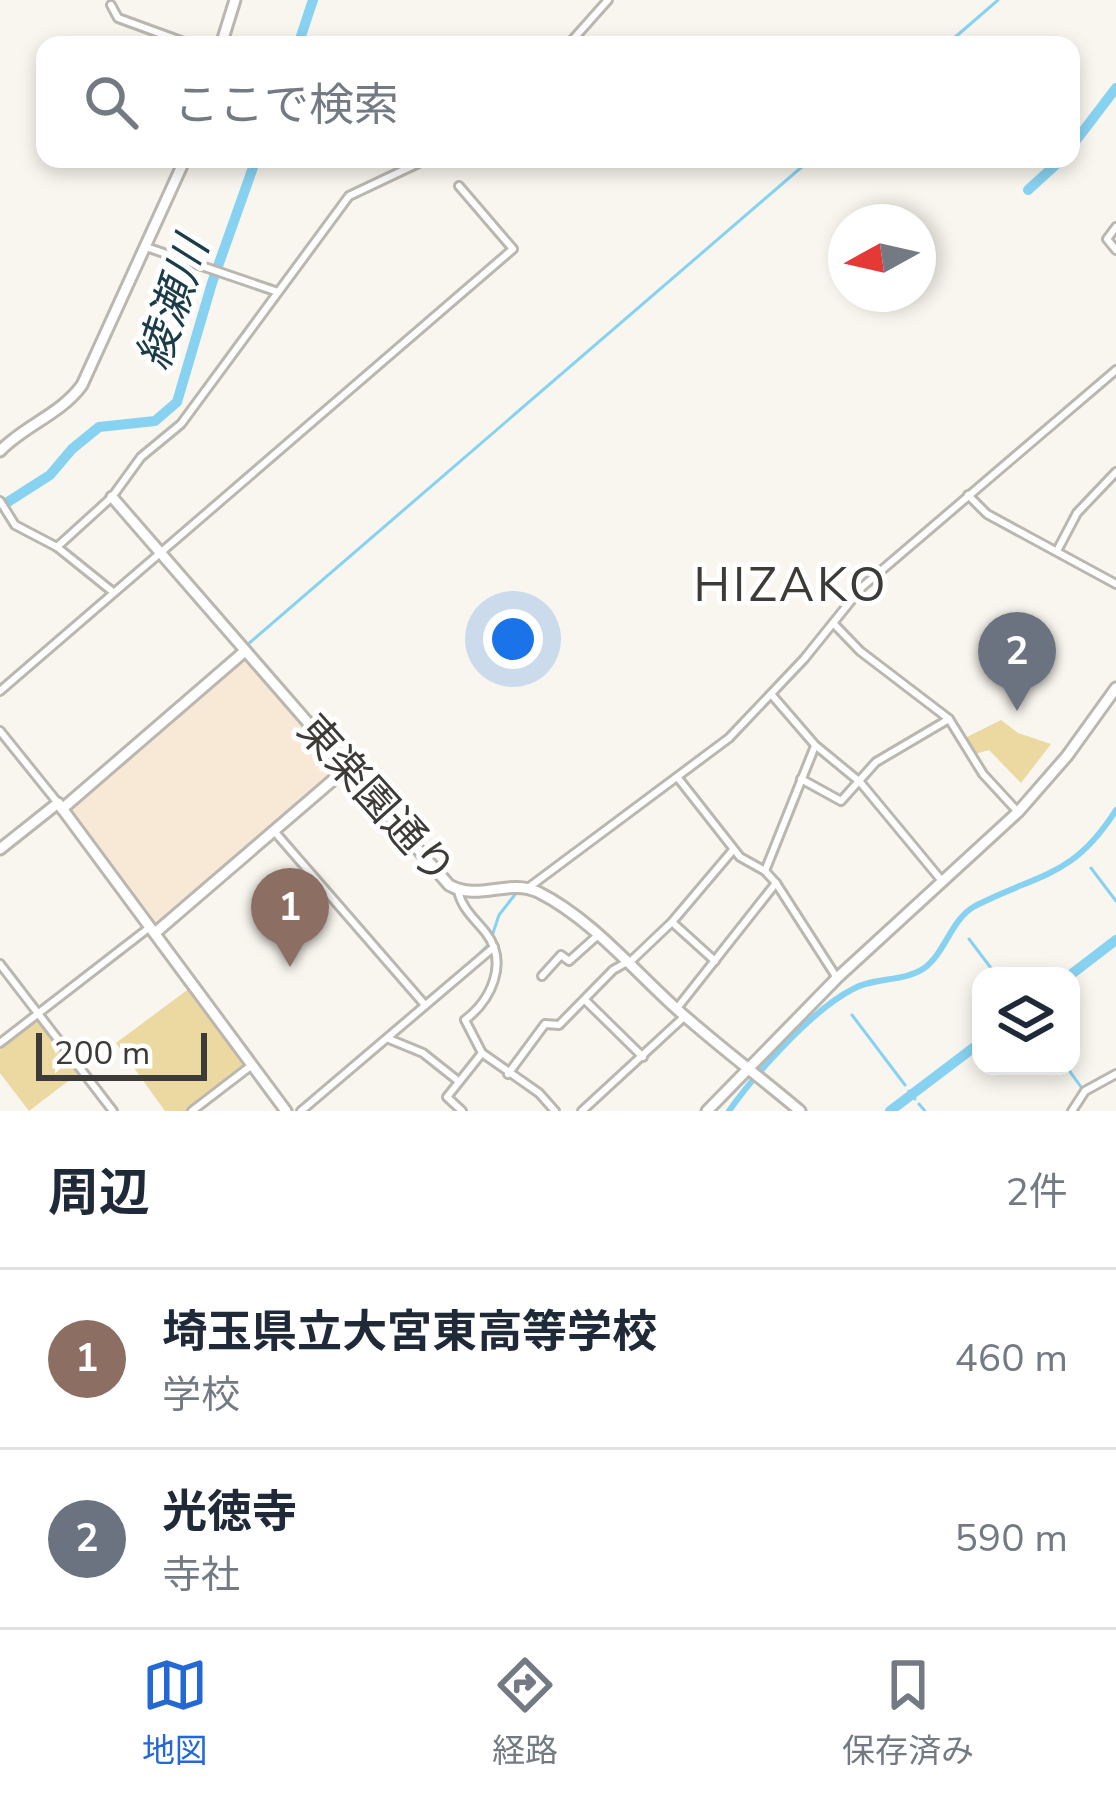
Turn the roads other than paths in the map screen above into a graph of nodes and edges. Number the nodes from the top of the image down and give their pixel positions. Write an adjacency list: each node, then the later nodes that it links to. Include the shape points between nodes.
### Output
1 (236, 0): 5 (street)
2 (608, 0): 6 (street)
3 (111, 5): 4 (street, via 118,17)
4 (168, 36)
5 (224, 36)
6 (576, 36)
7 (181, 168): 11 (street)
8 (409, 168): 13 (street, via 349,196)
9 (459, 186): 22 (street, via 513,249)
10 (1116, 227): 12 (street, via 1107,239)
11 (146, 247): 13 (street); 15 (street, via 82,385)
12 (1116, 250)
13 (278, 292): 18 (street, via 182,424 141,457)
14 (1116, 370): 17 (street)
15 (0, 452)
16 (1116, 472): 21 (street, via 1077,513)
17 (968, 495): 21 (street, via 987,514); 25 (street, via 862,587)
18 (112, 497): 20 (street); 22 (street, 東楽園通り)
19 (0, 501): 20 (street, via 15,525)
20 (57, 547): 24 (street)
21 (1058, 549): 23 (street)
22 (160, 553): 24 (street); 26 (street, 東楽園通り)
23 (1116, 584)
24 (113, 592): 28 (street)
25 (833, 623): 29 (street); 30 (street)
26 (245, 651): 33 (street, 東楽園通り); 37 (street)
27 (1116, 688): 38 (street)
28 (0, 691)
29 (772, 694): 32 (street); 34 (street)
30 (949, 718): 36 (street, via 876,762); 38 (street, via 982,774)
31 (0, 731): 37 (street)
32 (815, 746): 35 (street); 36 (street)
33 (347, 768): 39 (street); 46 (street, 東楽園通り)
34 (678, 778): 41 (street); 45 (street)
35 (801, 779): 36 (street, via 841,801); 42 (street)
36 (860, 782): 44 (street)
37 (60, 806): 40 (street); 48 (street)
38 (1018, 812): 44 (street)
39 (274, 831): 48 (street); 57 (street)
40 (0, 849)
41 (733, 850): 42 (street); 47 (street)
42 (765, 871): 43 (street)
43 (776, 883): 51 (street); 55 (street)
44 (944, 883): 55 (street)
45 (528, 888): 46 (street, 東楽園通り); 49 (street)
46 (458, 891): 50 (street)
47 (672, 922): 51 (street); 52 (street)
48 (152, 930): 58 (street); 64 (street)
49 (597, 936): 52 (street); 54 (street)
50 (494, 947): 57 (street); 62 (street, via 490,992 465,1020)
51 (715, 961): 59 (street)
52 (628, 963): 56 (street); 59 (street)
53 (0, 964): 58 (street)
54 (542, 976)
55 (837, 978): 65 (street)
56 (586, 1001): 63 (street); 66 (street, via 559,1025 545,1024)
57 (425, 1005): 60 (street)
58 (39, 1013): 61 (street); 69 (street)
59 (681, 1013): 63 (street); 65 (street)
60 (387, 1038): 68 (street); 72 (street)
61 (0, 1043)
62 (482, 1053): 66 (street); 68 (street)
63 (644, 1057): 75 (street)
64 (252, 1065): 70 (street); 71 (street)
65 (754, 1072): 76 (street); 77 (street)
66 (508, 1074): 74 (street)
67 (1116, 1074): 78 (street, via 1085,1091)
68 (458, 1080): 73 (street, via 447,1097)
69 (113, 1111)
70 (192, 1111)
71 (286, 1111)
72 (302, 1111)
73 (462, 1111)
74 (555, 1111)
75 (582, 1111)
76 (707, 1111)
77 (800, 1111)
78 (1072, 1111)

